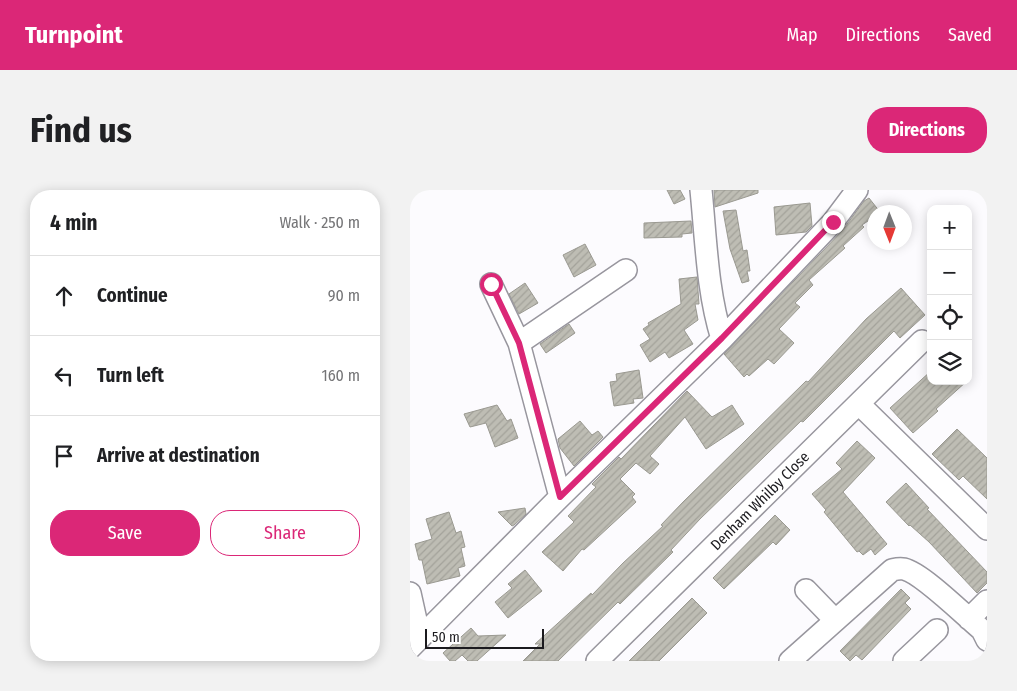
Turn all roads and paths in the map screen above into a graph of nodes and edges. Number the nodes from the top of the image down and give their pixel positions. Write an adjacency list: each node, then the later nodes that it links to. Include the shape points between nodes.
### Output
1 (701, 190): 5 (street, via 711,289)
2 (857, 190): 5 (street, via 833,222)
3 (626, 270): 7 (street)
4 (491, 284): 7 (street)
5 (722, 338): 9 (street)
6 (922, 341): 8 (street, Denham Whilby Close)
7 (519, 343): 9 (street)
8 (859, 404): 10 (street); 20 (street, Denham Whilby Close)
9 (560, 497): 18 (street)
10 (987, 529)
11 (806, 590): 15 (street)
12 (410, 593): 18 (street)
13 (987, 600): 14 (street)
14 (969, 619): 15 (street, via 927,582 899,568 892,570); 17 (street, via 982,630)
15 (836, 620): 19 (street)
16 (937, 630): 21 (street)
17 (987, 640)
18 (415, 643)
19 (804, 657)
20 (597, 661)
21 (904, 661)

